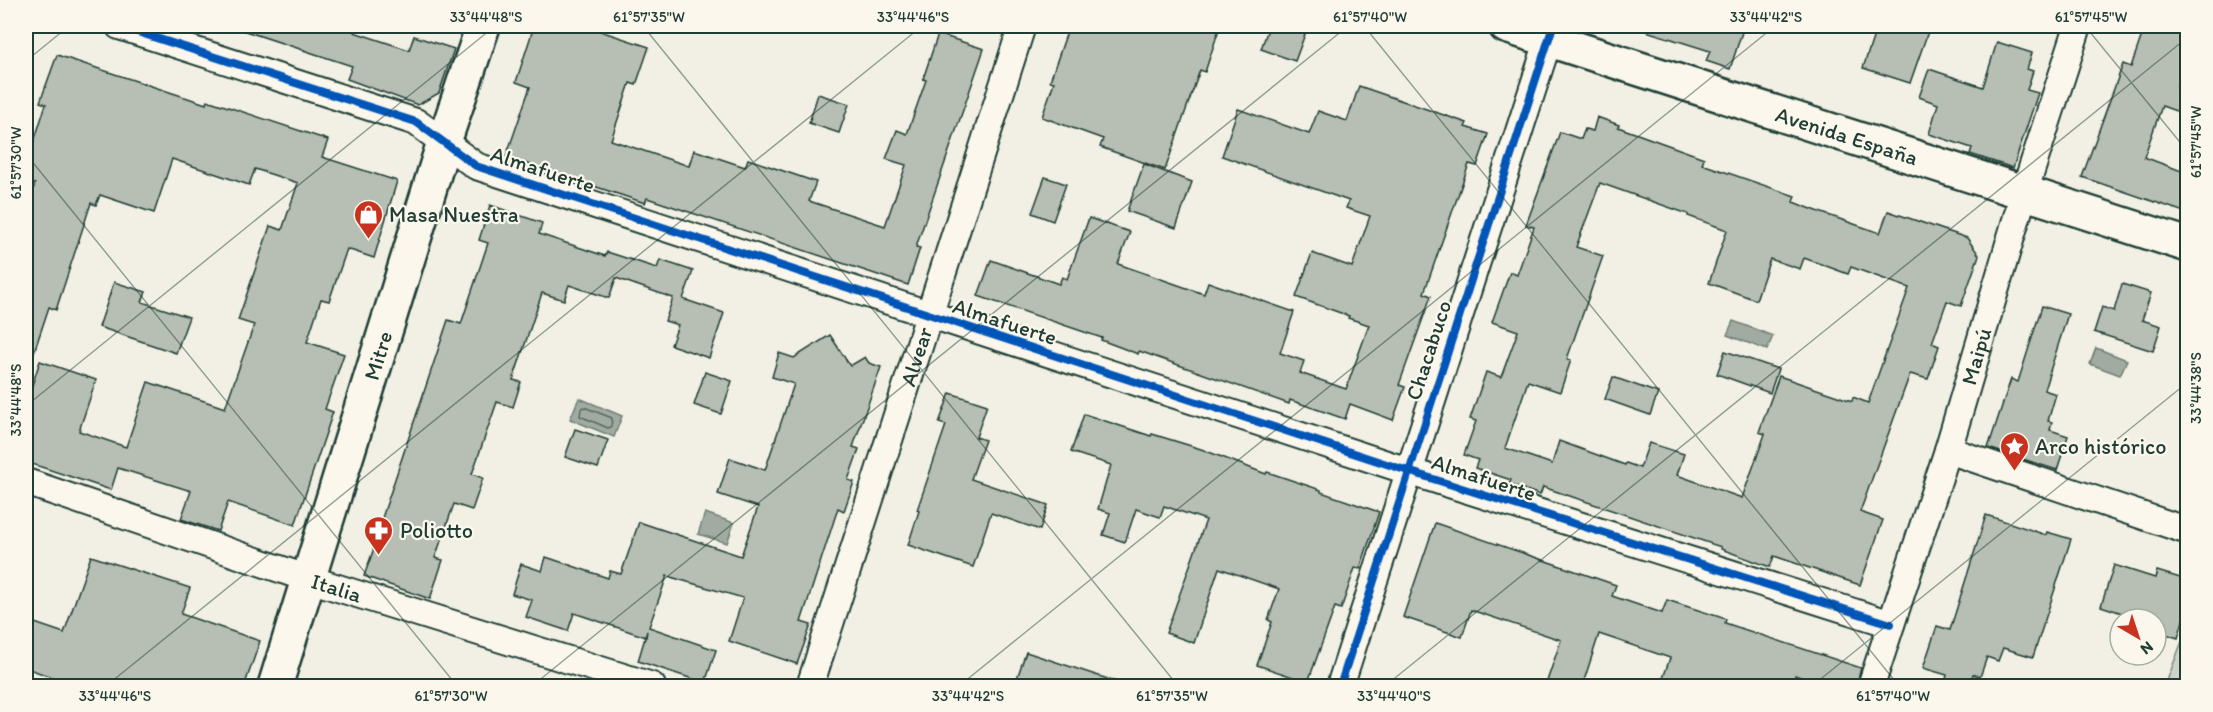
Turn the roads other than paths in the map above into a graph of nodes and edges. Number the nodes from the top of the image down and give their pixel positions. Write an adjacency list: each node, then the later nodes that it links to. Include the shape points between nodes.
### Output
1 (119, 26): 7 (street, Almafuerte, via 416,122)
2 (483, 26): 7 (main road, Mitre)
3 (1022, 26): 10 (street, Alvear)
4 (1506, 26): 6 (main road, Avenida España)
5 (2078, 26): 8 (street, Maipú)
6 (1550, 32): 8 (main road, Avenida España); 12 (street, Chacabuco)
7 (444, 142): 10 (street, Almafuerte, via 476,166); 15 (main road, Mitre)
8 (2024, 193): 9 (main road, Avenida España); 11 (street, Maipú)
9 (2187, 245)
10 (929, 315): 12 (street, Almafuerte); 19 (street, Alvear)
11 (1948, 450): 14 (street); 16 (street, Maipú)
12 (1408, 471): 16 (street, Almafuerte); 20 (street, Chacabuco)
13 (26, 482): 15 (street, Italia)
14 (2187, 531)
15 (309, 579): 17 (main road, Mitre); 18 (street, Italia)
16 (1891, 624): 21 (street, Maipú)
17 (275, 687)
18 (652, 687)
19 (810, 687)
20 (1340, 687)
21 (1871, 687)

